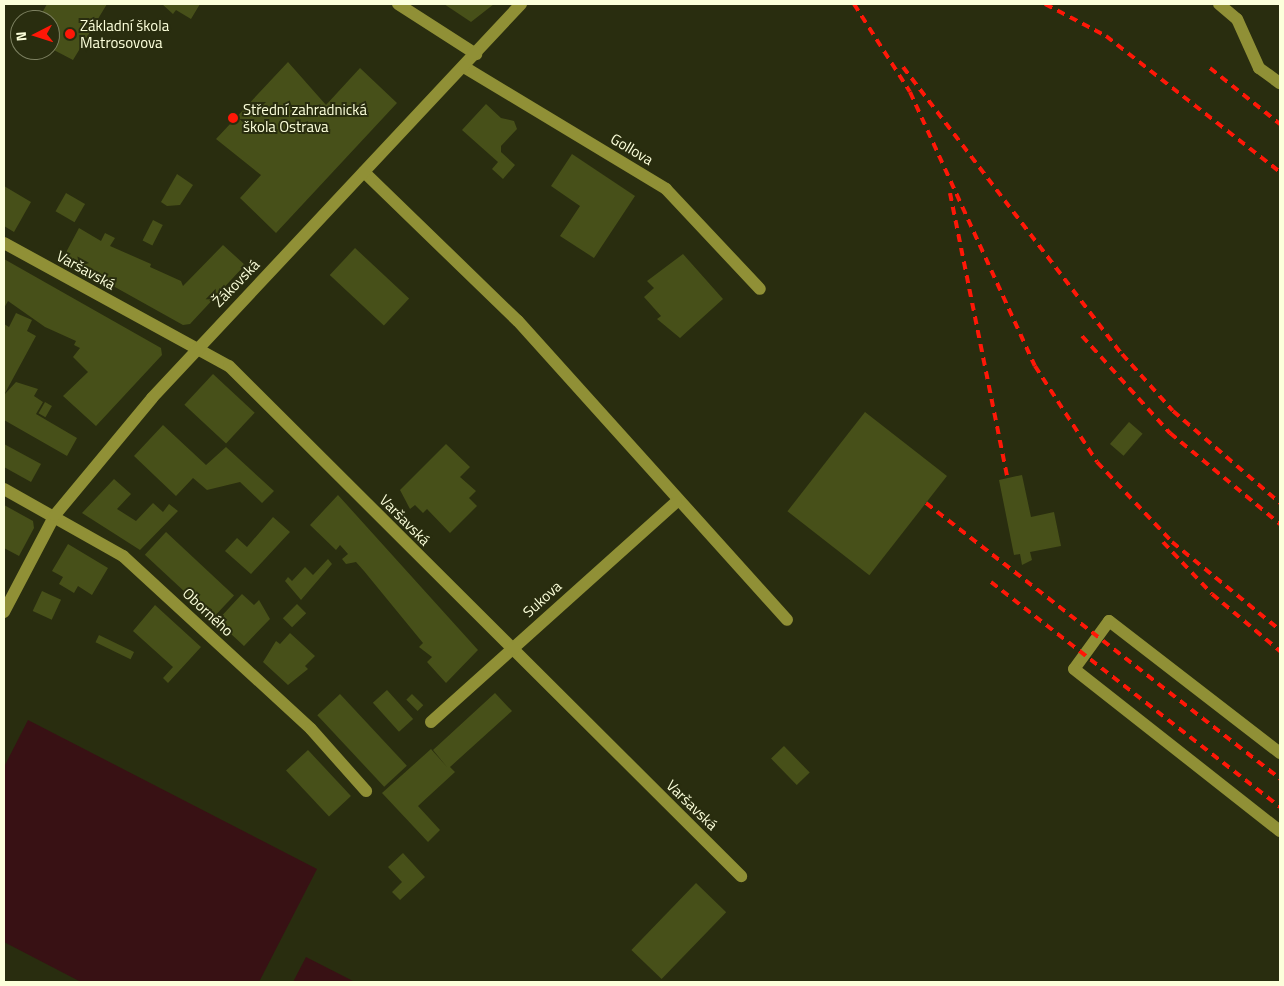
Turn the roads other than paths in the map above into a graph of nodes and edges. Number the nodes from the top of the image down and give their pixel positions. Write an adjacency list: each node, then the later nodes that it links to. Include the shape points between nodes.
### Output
1 (398, 4): 4 (street)
2 (521, 4): 4 (street, Žákovská)
3 (1219, 4): 6 (street, via 1237,18 1259,68)
4 (476, 54): 5 (street, Žákovská)
5 (464, 67): 7 (street, Žákovská); 9 (street, Gollova, via 666,189)
6 (1280, 83)
7 (364, 172): 10 (street, Žákovská); 12 (street, via 518,321)
8 (4, 242): 10 (street, Varšavská)
9 (760, 289)
10 (195, 349): 13 (street, Žákovská); 16 (street, Varšavská, via 229,366)
11 (4, 489): 13 (street, Oborného)
12 (676, 502): 15 (street); 16 (street, Sukova)
13 (55, 515): 14 (street, Žákovská); 19 (street, Oborného, via 123,556 311,729)
14 (4, 609)
15 (787, 620)
16 (510, 650): 17 (street, Sukova); 21 (street, Varšavská)
17 (431, 722)
18 (1280, 753): 20 (street, via 1109,621 1074,669)
19 (366, 791)
20 (1280, 831)
21 (741, 876)

